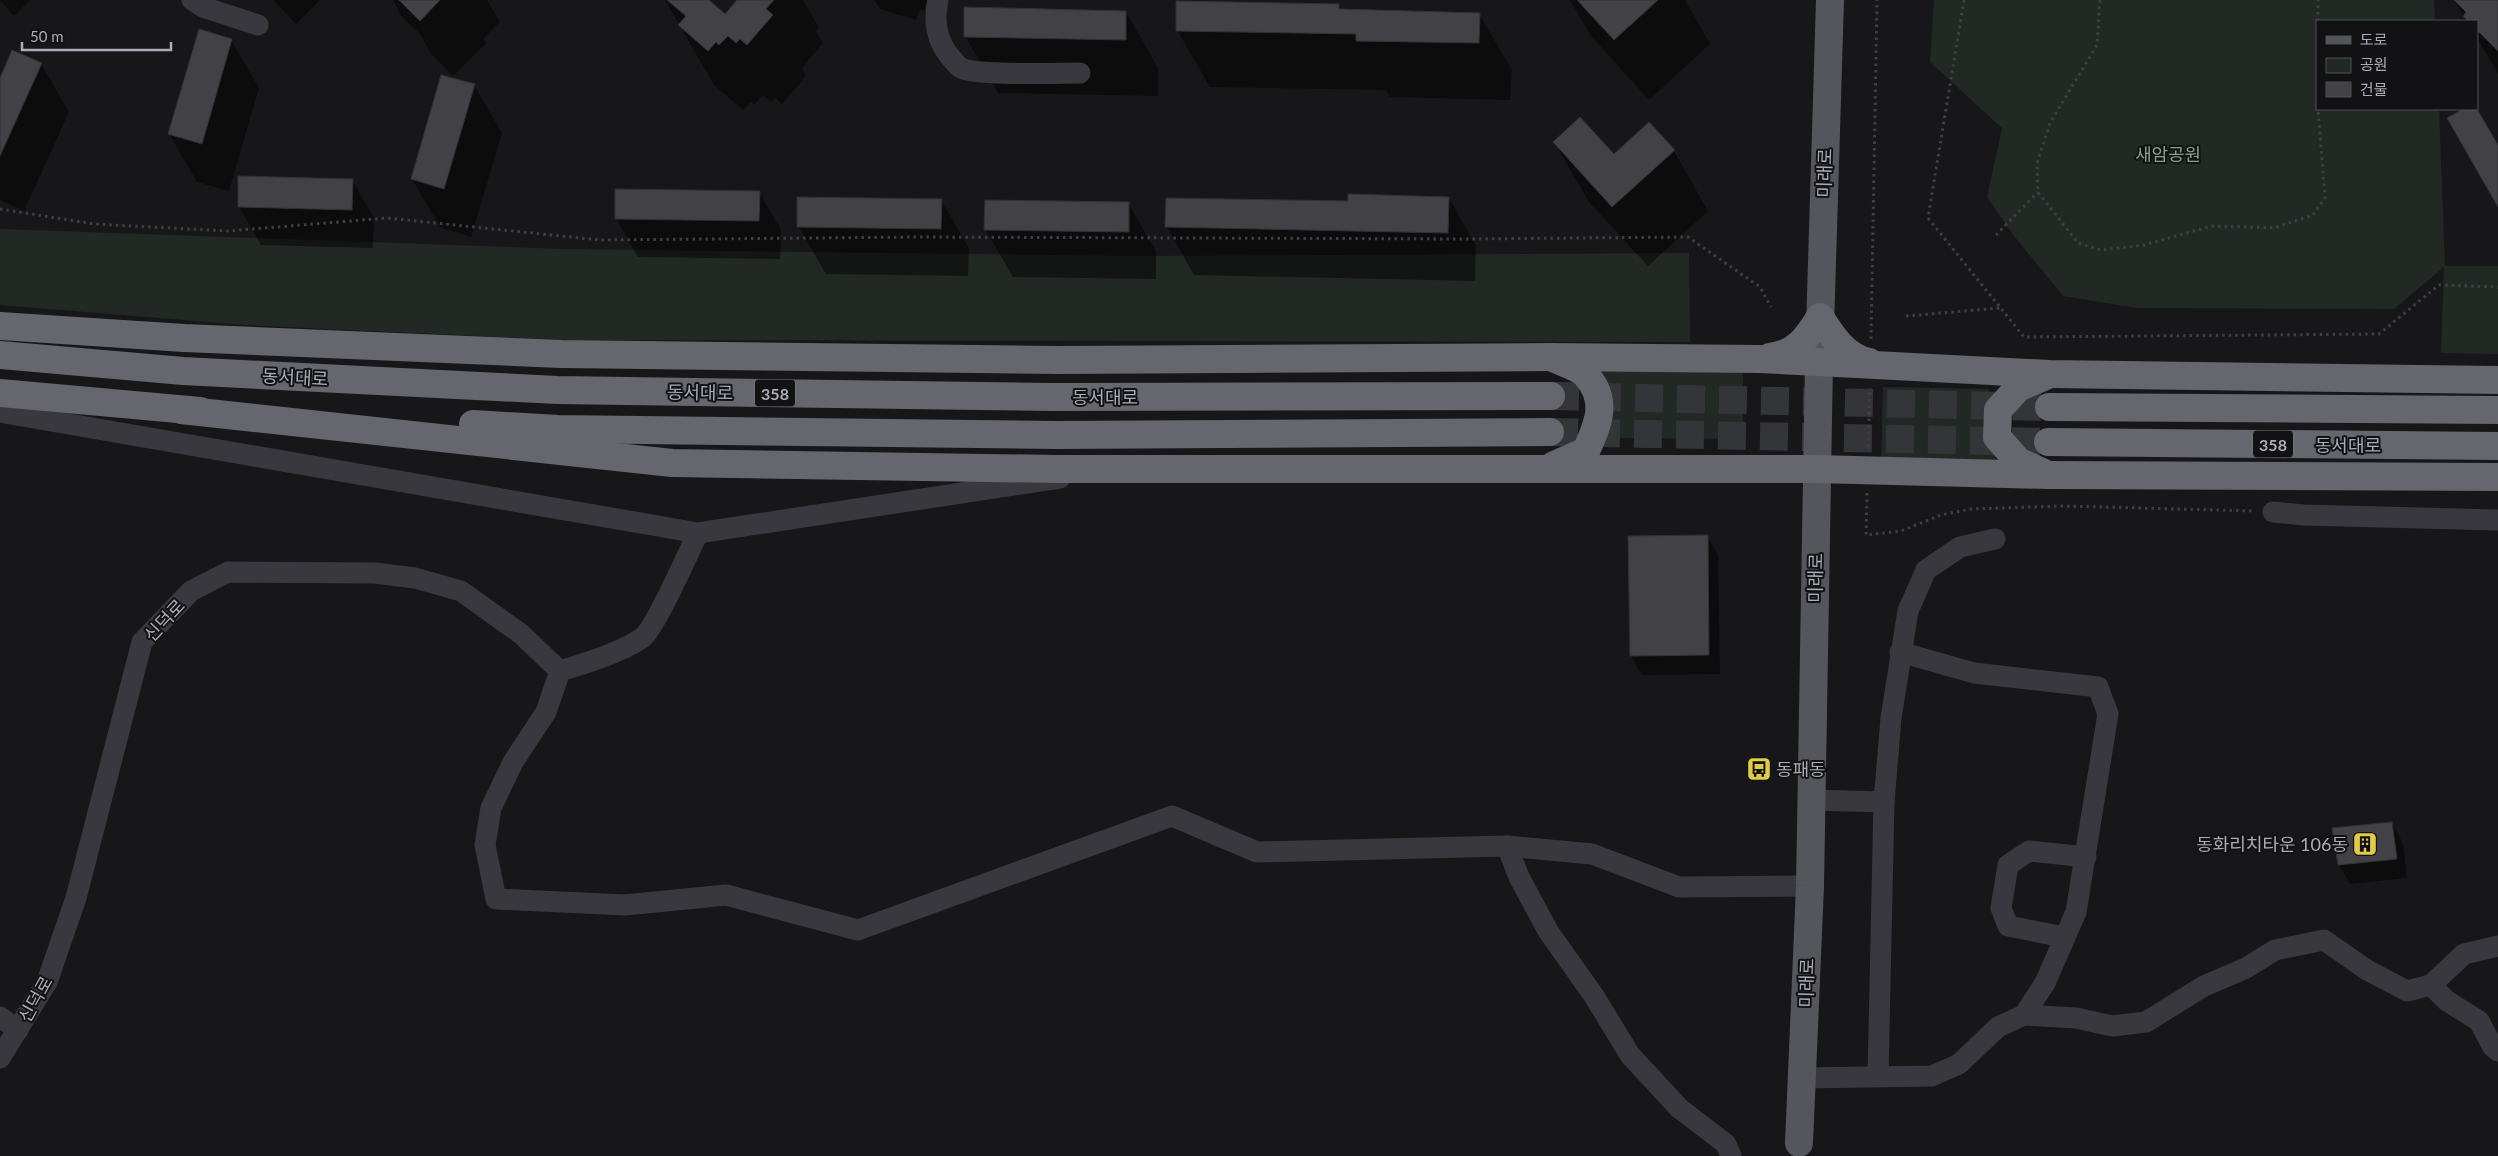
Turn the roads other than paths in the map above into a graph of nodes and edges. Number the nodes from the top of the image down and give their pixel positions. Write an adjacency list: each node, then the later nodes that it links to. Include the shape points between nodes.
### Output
1 (192, 0): 4 (street, via 203,7)
2 (938, 0): 5 (street, via 938,36 947,53 961,68)
3 (1830, 0): 6 (main road, 미래로)
4 (258, 25)
5 (1080, 73)
6 (1820, 316): 10 (highway, via 1796,349 1782,356); 11 (main road, 미래로); 12 (highway, via 1832,337 1846,351 1863,361)
7 (0, 326): 9 (highway, via 184,338 561,354 1057,360)
8 (0, 355): 16 (highway, 동서대로 / 358, via 183,371 557,390 1054,397)
9 (1551, 357): 10 (highway); 24 (highway, via 1585,374 1599,396 1599,421 1586,451)
10 (1759, 359): 11 (highway)
11 (1818, 361): 12 (highway); 26 (main road, 미래로)
12 (1885, 365): 13 (highway)
13 (2050, 374): 14 (highway); 27 (highway, via 2018,388 1998,410 1997,437 2018,461)
14 (2498, 380)
15 (0, 393): 18 (highway, 358)
16 (1551, 396)
17 (2050, 407): 19 (highway, 동서대로 / 358)
18 (181, 410): 21 (highway, 358, via 558,429 1056,435); 25 (highway, via 672,463)
19 (2498, 410)
20 (0, 412): 31 (street)
21 (1550, 432)
22 (2048, 442): 23 (highway, 동서대로 / 358)
23 (2498, 446)
24 (1549, 468): 25 (highway); 26 (highway)
25 (1121, 469): 31 (street)
26 (1817, 469): 27 (highway); 35 (main road, 미래로)
27 (2047, 475): 28 (highway)
28 (2498, 477)
29 (2273, 512): 30 (street)
30 (2498, 520)
31 (698, 533): 34 (street, via 644,637 595,660)
32 (1996, 539): 33 (street, via 1960,547 1926,570 1908,611)
33 (1900, 652): 36 (street); 38 (street, via 1974,673 2098,687 2108,714)
34 (560, 671): 37 (street, via 546,712 512,762 492,808 485,845 496,899 625,905 726,895 858,930 1172,816 1257,852); 45 (street, 신덕로, via 521,634 461,591 415,578 357,572 228,572 192,591 142,642 76,898 48,982)
35 (1811, 800): 36 (street); 39 (main road, 미래로)
36 (1884, 802): 48 (street)
37 (1507, 846): 39 (street, via 1592,854 1679,887); 51 (street, via 1519,877 1548,931 1594,996 1630,1055 1679,1108 1726,1144)
38 (2086, 856): 40 (street, via 2076,912); 40 (street, via 2029,850 2008,865 2001,908 2008,926)
39 (1810, 886): 49 (main road, 미래로)
40 (2064, 937): 43 (street, via 2045,984)
41 (2498, 946): 42 (street, via 2464,954)
42 (2431, 986): 43 (street, via 2407,991 2367,970 2324,940 2275,950 2246,968 2204,986 2146,1022 2112,1026 2076,1018); 46 (street, via 2447,1001 2479,1021)
43 (2024, 1015): 48 (street, via 1998,1027 1959,1064 1932,1076)
44 (0, 1017): 45 (street)
45 (18, 1030): 47 (street, 신덕로)
46 (2498, 1051)
47 (0, 1058)
48 (1878, 1076): 49 (street)
49 (1802, 1078): 50 (main road, 미래로)
50 (1799, 1150)
51 (1731, 1156)

